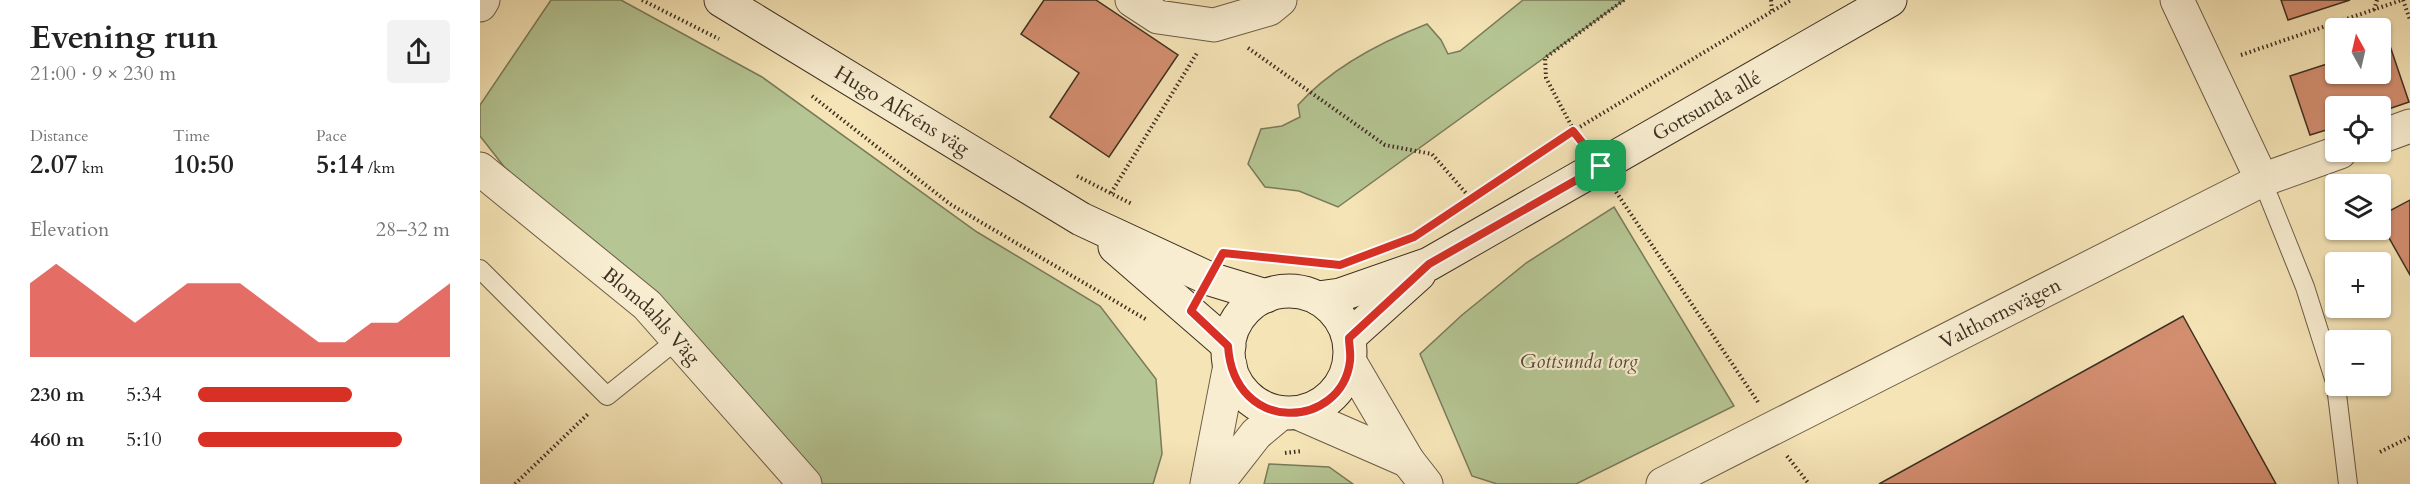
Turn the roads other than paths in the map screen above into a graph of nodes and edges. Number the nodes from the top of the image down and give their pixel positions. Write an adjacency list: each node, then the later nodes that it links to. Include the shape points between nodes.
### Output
1 (483, 0): 7 (street)
2 (721, 0): 13 (street, Hugo Alfvéns väg)
3 (1132, 0): 4 (street, via 1158,17 1214,25 1269,9)
4 (1280, 0)
5 (1890, 0): 14 (street, Gottsunda allé)
6 (2177, 0): 12 (street)
7 (480, 5)
8 (2410, 126): 9 (street)
9 (2391, 133)
10 (2325, 157): 12 (street, Valthornsvägen)
11 (480, 169): 18 (street, Blomdahls Väg, via 647,305)
12 (2262, 180): 20 (lane, via 2305,287); 28 (street, Valthornsvägen, via 1779,440)
13 (1081, 219): 16 (street, Hugo Alfvéns väg, via 1210,279); 21 (street, Hugo Alfvéns väg)
14 (1429, 264): 17 (street, Gottsunda allé, via 1340,295); 19 (street, Gottsunda allé)
15 (480, 269): 18 (lane, via 607,396)
16 (1266, 296): 17 (street, via 1292,291); 21 (street, via 1244,311 1234,327)
17 (1318, 298): 19 (street, via 1338,316)
18 (678, 339): 25 (street, Blomdahls Väg)
19 (1349, 350): 23 (street, via 1341,385 1330,398 1315,408); 24 (street)
20 (2325, 350)
21 (1229, 356): 23 (street, via 1237,383 1249,398 1264,408); 26 (street)
22 (2337, 396): 29 (lane)
23 (1289, 413): 24 (street); 27 (street, via 1256,434)
24 (1417, 473)
25 (805, 484)
26 (1207, 484)
27 (1217, 484)
28 (1663, 484)
29 (2348, 484)

